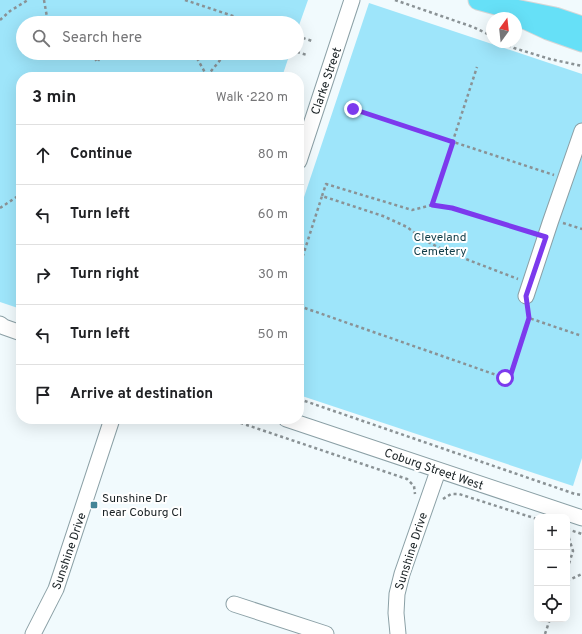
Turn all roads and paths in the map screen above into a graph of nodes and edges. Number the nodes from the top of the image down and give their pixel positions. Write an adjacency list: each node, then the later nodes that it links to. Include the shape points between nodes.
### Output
1 (28, 0): 10 (path)
2 (44, 0): 8 (path)
3 (185, 0): 9 (path)
4 (352, 0): 28 (street, Clarke Street)
5 (395, 0): 12 (path, via 473,26)
6 (478, 0): 7 (main road)
7 (500, 6): 11 (main road, via 555,17); 15 (main road, via 548,30)
8 (47, 16)
9 (233, 16)
10 (0, 20)
11 (582, 26)
12 (486, 33)
13 (304, 38): 14 (path)
14 (312, 41)
15 (582, 42)
16 (514, 48): 21 (path)
17 (304, 54): 18 (path)
18 (307, 55)
19 (198, 60): 23 (path)
20 (220, 60): 24 (path)
21 (582, 66)
22 (477, 67): 27 (path)
23 (205, 72)
24 (210, 72)
25 (353, 109): 27 (path)
26 (582, 131): 29 (street)
27 (453, 142): 29 (path); 32 (path)
28 (304, 146)
29 (565, 179): 34 (street)
30 (322, 196): 32 (path, via 326,184 412,210); 37 (path); 38 (path, via 383,216 407,227 424,240)
31 (16, 197): 33 (path)
32 (432, 205): 36 (path, via 452,208)
33 (0, 208)
34 (551, 219): 35 (path); 36 (street)
35 (582, 229)
36 (546, 237): 38 (street)
37 (304, 252)
38 (528, 290): 40 (path)
39 (304, 308): 40 (path, via 505,378 511,374)
40 (529, 318): 43 (path)
41 (0, 324): 42 (street)
42 (16, 331)
43 (582, 336)
44 (304, 401): 50 (path)
45 (110, 424): 62 (street, Sunshine Drive, via 56,589)
46 (244, 424): 49 (path, via 408,479)
47 (301, 424): 48 (street, Coburg Street West)
48 (438, 471): 53 (street, Coburg Street West); 64 (street, Sunshine Drive, via 397,594)
49 (415, 489)
50 (582, 495)
51 (444, 498): 52 (path, via 451,494 459,494)
52 (534, 518)
53 (582, 518)
54 (570, 531): 55 (path)
55 (582, 534)
56 (570, 540): 57 (path, via 573,551)
57 (570, 560)
58 (582, 574): 59 (path)
59 (570, 580)
60 (234, 604): 63 (street)
61 (549, 622): 65 (path)
62 (33, 634)
63 (326, 634)
64 (398, 634)
65 (545, 634)

